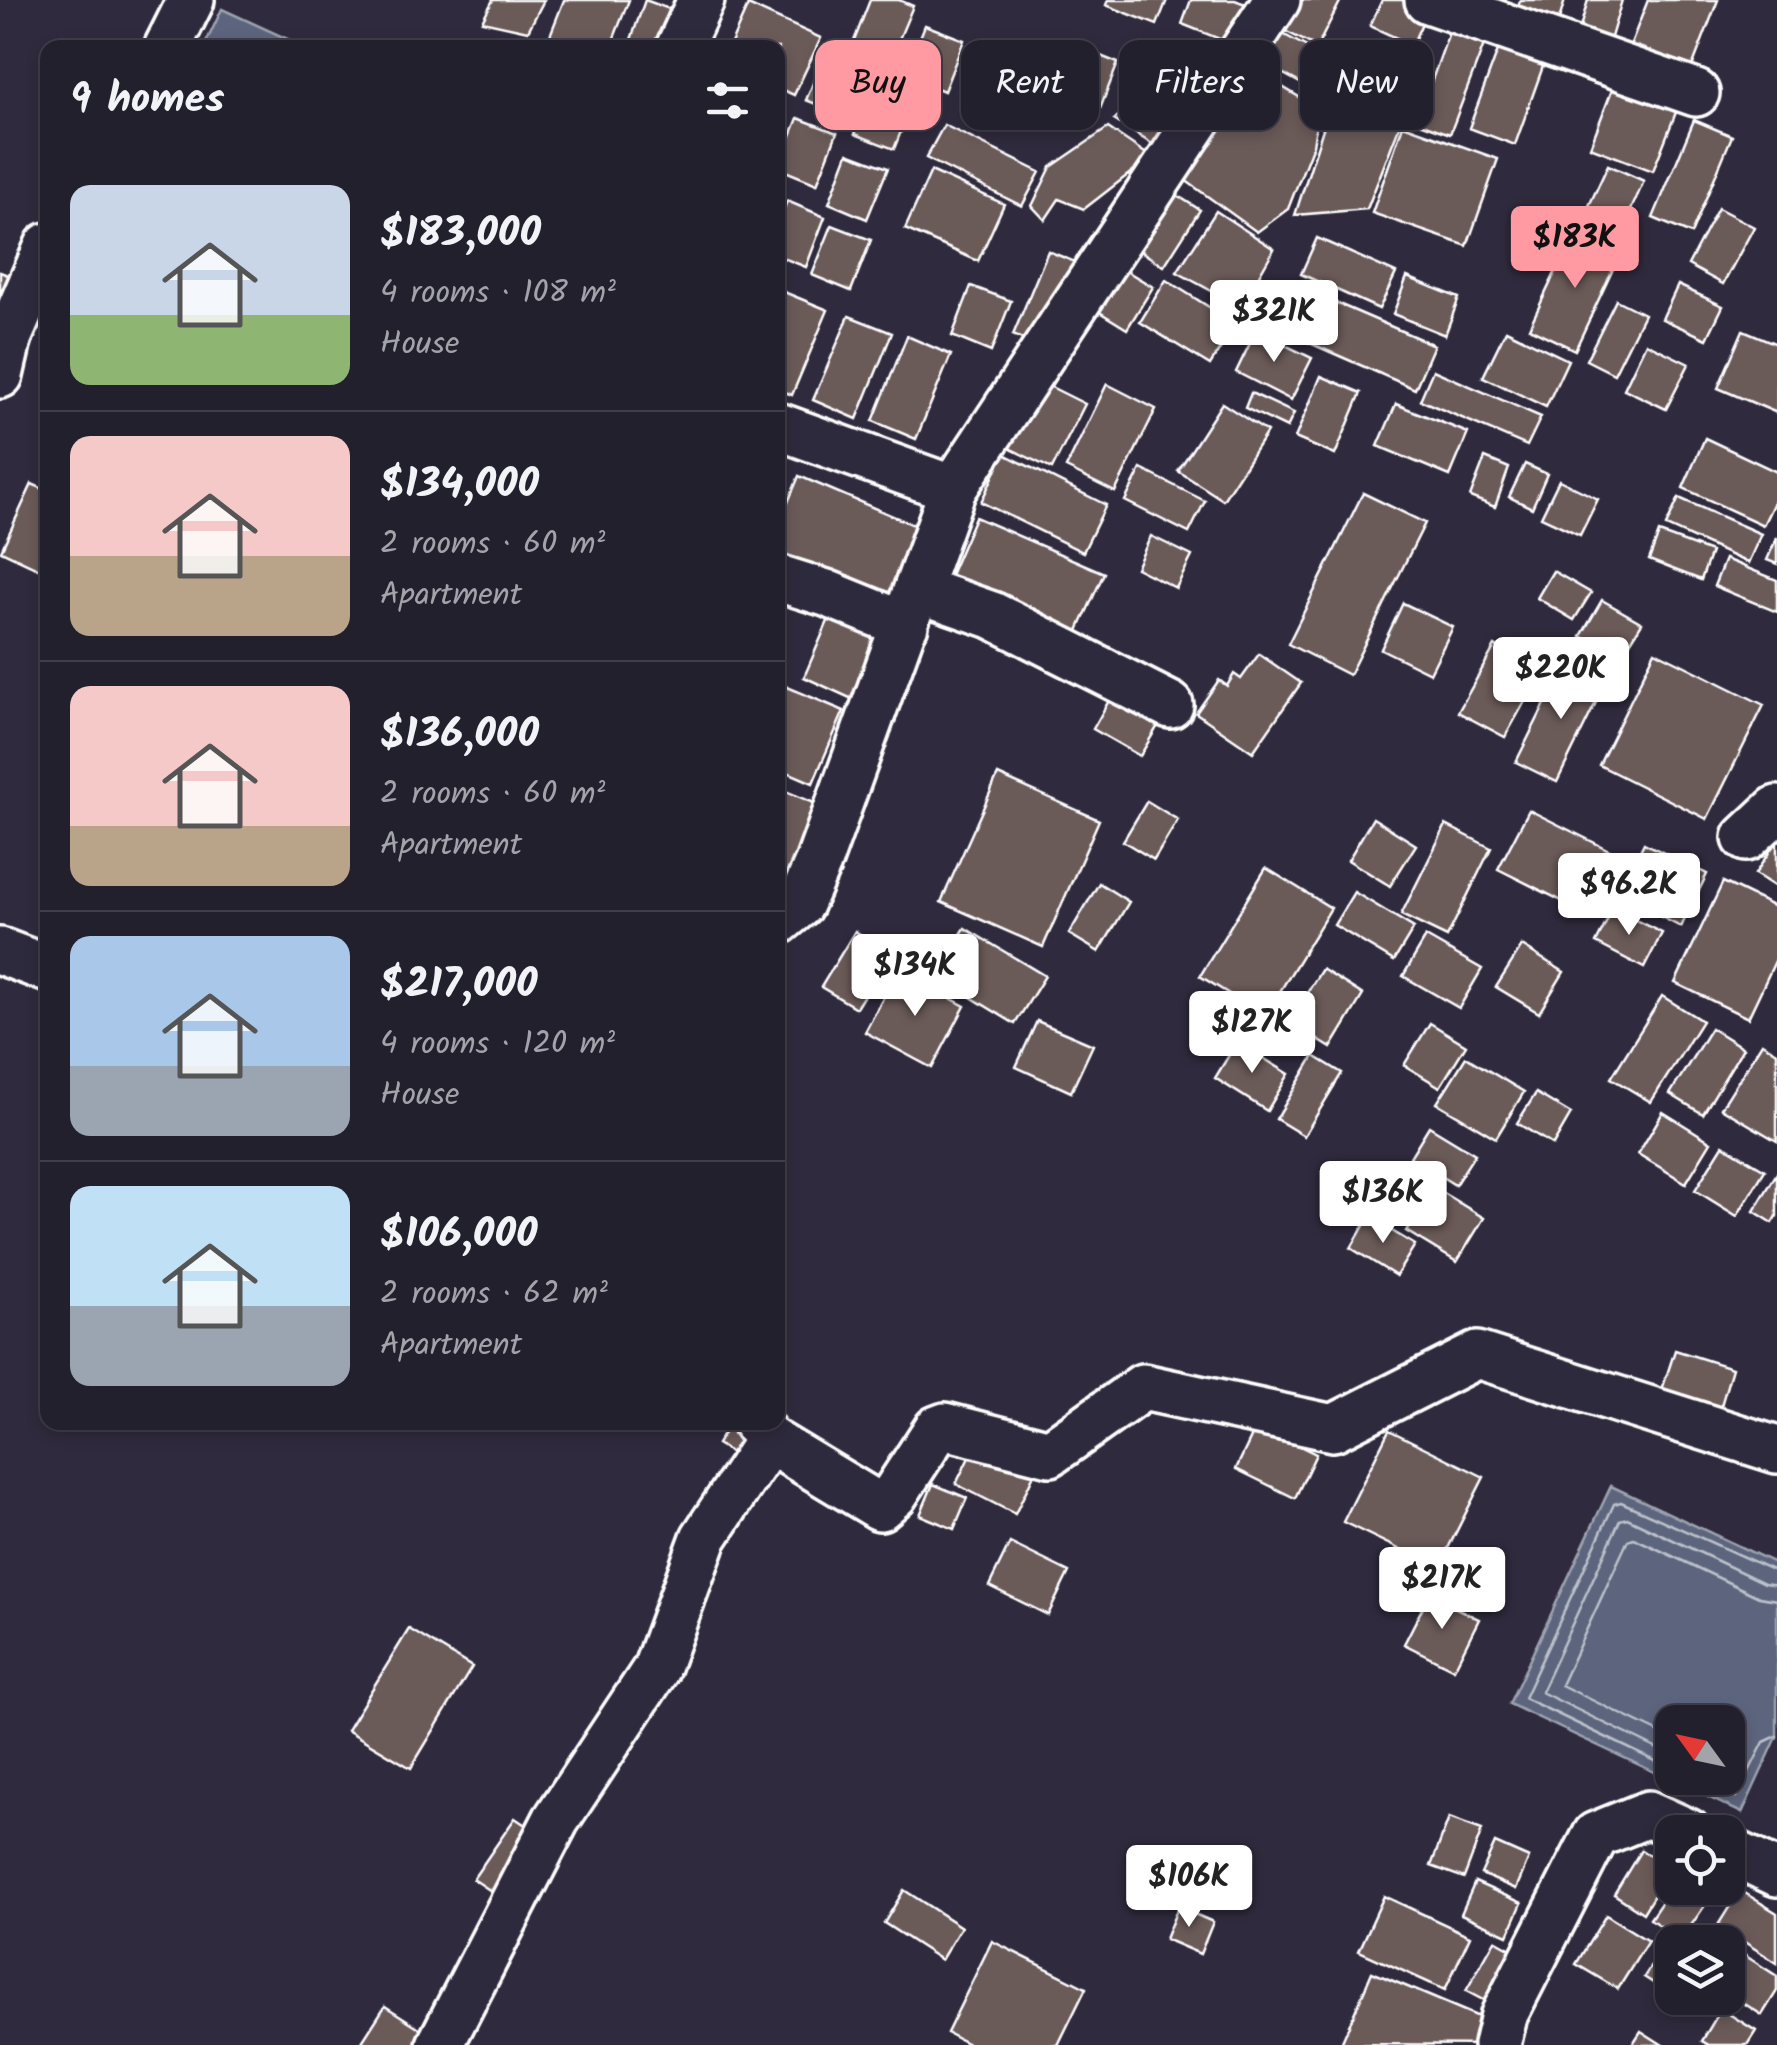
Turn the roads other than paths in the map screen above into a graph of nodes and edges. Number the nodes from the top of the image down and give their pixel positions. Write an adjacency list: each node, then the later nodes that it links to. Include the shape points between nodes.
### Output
1 (191, 0): 5 (street)
2 (701, 0): 6 (street)
3 (1277, 0): 11 (street)
4 (1428, 0): 7 (street)
5 (172, 40)
6 (683, 40)
7 (1696, 93)
8 (40, 265): 9 (street)
9 (0, 375)
10 (785, 429): 11 (street)
11 (953, 489): 13 (street)
12 (785, 580): 13 (street)
13 (911, 607): 14 (street, via 992,615); 15 (street, via 818,863 800,904)
14 (1170, 704)
15 (785, 916)
16 (0, 951): 17 (street)
17 (40, 967)
18 (762, 1432): 19 (street, via 880,1507 945,1426 1050,1453 1143,1387 1333,1428 1477,1355); 23 (street, via 704,1538 656,1668 556,1820)
19 (1777, 1450)
20 (1655, 1817): 24 (street, via 1648,1814 1596,1835 1504,2015)
21 (1745, 1858): 22 (street)
22 (1777, 1873)
23 (440, 2045)
24 (1497, 2045)

